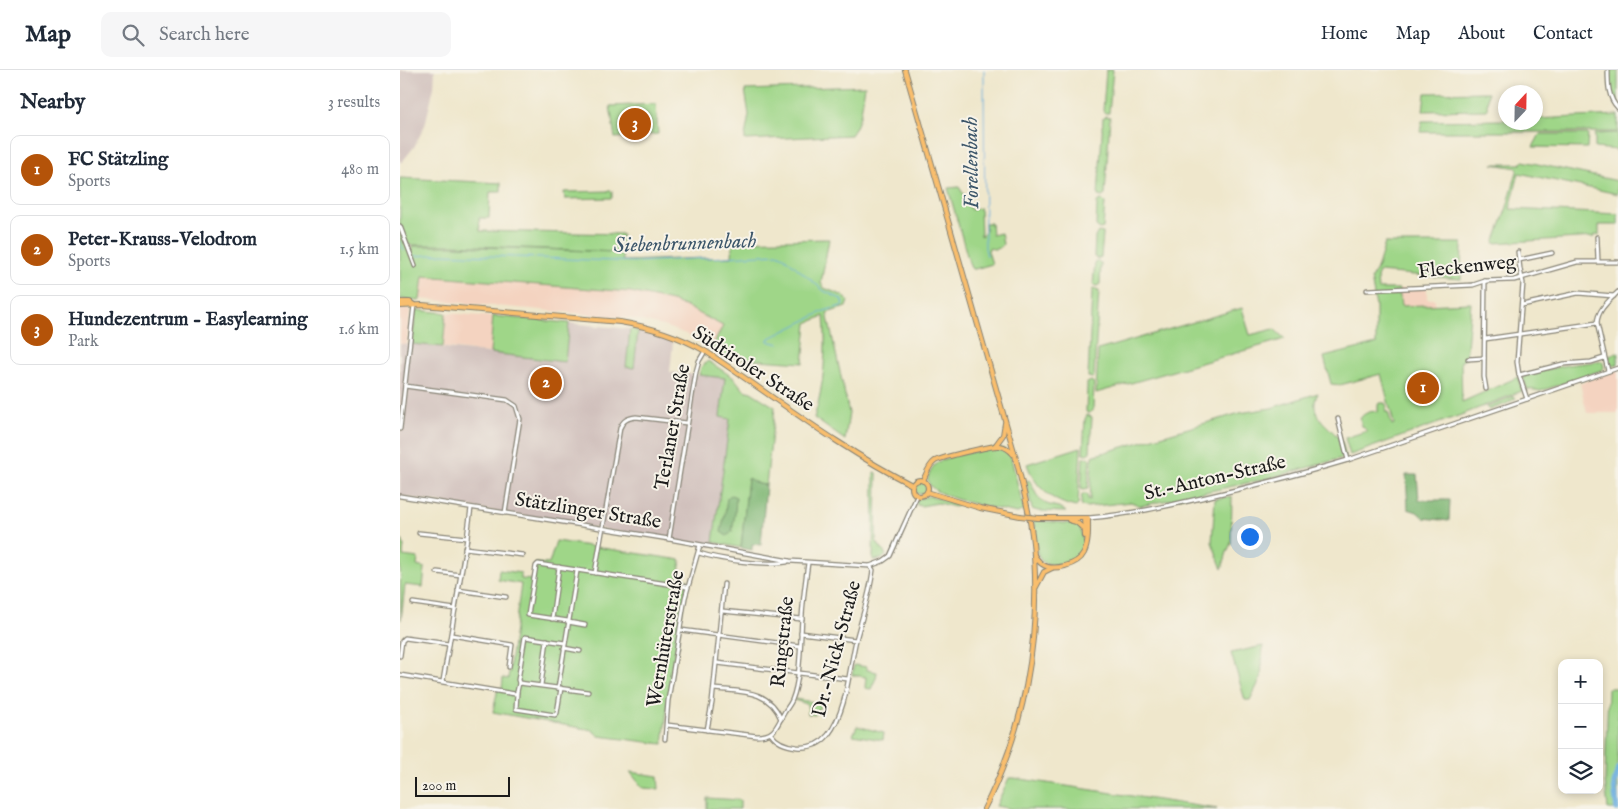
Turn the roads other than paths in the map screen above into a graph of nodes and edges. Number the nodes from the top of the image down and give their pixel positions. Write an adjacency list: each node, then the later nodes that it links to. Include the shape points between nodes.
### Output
1 (905, 70): 36 (main road)
2 (1608, 70): 3 (street, via 1611,99)
3 (1618, 108)
4 (400, 226): 11 (street)
5 (1597, 237): 9 (street)
6 (1518, 252): 8 (street)
7 (1552, 253): 8 (street)
8 (1519, 260): 12 (street)
9 (1598, 261): 10 (street, Fleckenweg); 12 (street, Fleckenweg, via 1570,263)
10 (1618, 262)
11 (415, 266)
12 (1522, 278): 13 (street, Fleckenweg); 19 (street)
13 (1485, 281): 14 (street, Fleckenweg, via 1474,285); 23 (street)
14 (1368, 290)
15 (1618, 292): 16 (street)
16 (1614, 296): 19 (street, via 1578,293); 21 (street, via 1599,313)
17 (400, 302): 18 (main road, Südtiroler Straße)
18 (414, 305): 20 (main road, Südtiroler Straße); 24 (main road, Südtiroler Straße, via 629,324 667,334); 31 (street)
19 (1522, 305): 22 (street)
20 (400, 306)
21 (1597, 323): 22 (street); 26 (street)
22 (1520, 334): 23 (street); 30 (street)
23 (1485, 339): 25 (street)
24 (705, 352): 35 (street, Terlaner Straße, via 698,364); 42 (main road, Südtiroler Straße, via 842,445)
25 (1484, 358): 27 (street); 32 (street)
26 (1604, 358): 29 (street); 30 (street)
27 (1468, 359)
28 (1618, 368): 29 (street, St.-Anton-Straße)
29 (1608, 371): 33 (street, St.-Anton-Straße)
30 (1519, 375): 33 (street)
31 (405, 386): 37 (street); 47 (street, via 507,400 516,406 520,419)
32 (1486, 389)
33 (1527, 399): 40 (street, St.-Anton-Straße)
34 (1338, 419): 40 (street)
35 (687, 423): 50 (street, via 636,416 622,423); 54 (street, Terlaner Straße)
36 (1005, 423): 38 (main road, via 1003,435); 39 (main road)
37 (400, 429)
38 (995, 446): 39 (main road, via 1005,447); 41 (main road, via 935,461)
39 (1015, 455): 60 (main road)
40 (1348, 460): 49 (street, St.-Anton-Straße, via 1276,481 1187,501 1120,515)
41 (923, 481): 42 (main road); 43 (main road, via 928,485)
42 (912, 485): 45 (main road)
43 (927, 492): 45 (main road); 48 (main road, bridge, via 997,512)
44 (400, 496): 46 (street, Stätzlinger Straße)
45 (917, 496): 63 (street, Stätzlinger Straße, via 893,551 883,561)
46 (471, 508): 47 (street, Stätzlinger Straße); 53 (street)
47 (505, 513): 50 (street, Stätzlinger Straße)
48 (1064, 518): 49 (main road); 51 (main road)
49 (1086, 518): 51 (main road); 55 (main road)
50 (603, 528): 54 (street, Stätzlinger Straße); 68 (street)
51 (1084, 529): 55 (main road)
52 (419, 533): 53 (street)
53 (467, 538): 57 (street)
54 (669, 539): 56 (street, Stätzlinger Straße)
55 (1086, 544): 65 (main road, via 1080,560)
56 (700, 545): 58 (street, Wernhüterstraße); 61 (street, Stätzlinger Straße)
57 (465, 548): 59 (street); 69 (street)
58 (699, 553): 61 (street, Stätzlinger Straße, via 721,558); 71 (street, Wernhüterstraße)
59 (523, 555)
60 (1034, 555): 65 (main road, via 1043,565); 72 (main road)
61 (770, 560): 62 (street, Stätzlinger Straße)
62 (808, 563): 63 (street, Stätzlinger Straße); 79 (street, Ringstraße)
63 (870, 566): 87 (street, Dr.-Nick-Straße, via 872,576)
64 (559, 567): 66 (street); 78 (street); 78 (street, via 536,566 528,615)
65 (1053, 567): 72 (main road, via 1044,572)
66 (577, 571): 68 (street); 80 (street)
67 (437, 572): 69 (street)
68 (595, 573): 71 (street)
69 (461, 575): 73 (street)
70 (724, 584): 77 (street)
71 (687, 587): 82 (street, Wernhüterstraße)
72 (1036, 589): 113 (main road, via 1033,646 1018,722 1004,765)
73 (458, 590): 74 (street); 76 (street)
74 (506, 597)
75 (414, 604): 76 (street)
76 (455, 609): 84 (street)
77 (722, 611): 79 (street); 85 (street)
78 (552, 619): 80 (street)
79 (802, 620): 83 (street, Ringstraße)
80 (568, 622): 81 (street); 88 (street)
81 (585, 625)
82 (681, 630): 85 (street); 109 (street, Wernhüterstraße)
83 (801, 634): 87 (street); 90 (street, Ringstraße)
84 (451, 635): 89 (street); 95 (street, via 512,645)
85 (719, 635): 90 (street); 94 (street)
86 (547, 640): 88 (street); 100 (street, via 525,636); 101 (street)
87 (856, 640): 98 (street, Dr.-Nick-Straße)
88 (565, 643): 91 (street)
89 (449, 644): 93 (street, via 405,638); 99 (street)
90 (800, 646): 96 (street, Ringstraße)
91 (564, 648): 92 (street); 102 (street)
92 (580, 651)
93 (400, 656)
94 (717, 663): 96 (street); 103 (street)
95 (509, 667)
96 (798, 673): 98 (street); 107 (street, Ringstraße, via 792,700)
97 (400, 675): 99 (street)
98 (848, 679): 111 (street, Dr.-Nick-Straße, via 838,718 820,742 811,746 791,746)
99 (443, 681): 105 (street)
100 (519, 682): 101 (street); 105 (street)
101 (541, 685): 102 (street)
102 (560, 688): 104 (street); 105 (street, via 555,715 516,709)
103 (714, 689): 106 (street, via 759,695); 110 (street)
104 (588, 692)
105 (517, 693)
106 (778, 711): 107 (street); 108 (street)
107 (785, 712): 108 (street, Ringstraße)
108 (781, 719): 111 (street, Ringstraße)
109 (667, 725): 110 (street); 112 (street, Wernhüterstraße)
110 (707, 730): 111 (street, via 757,736)
111 (771, 734)
112 (665, 739)
113 (984, 809)

